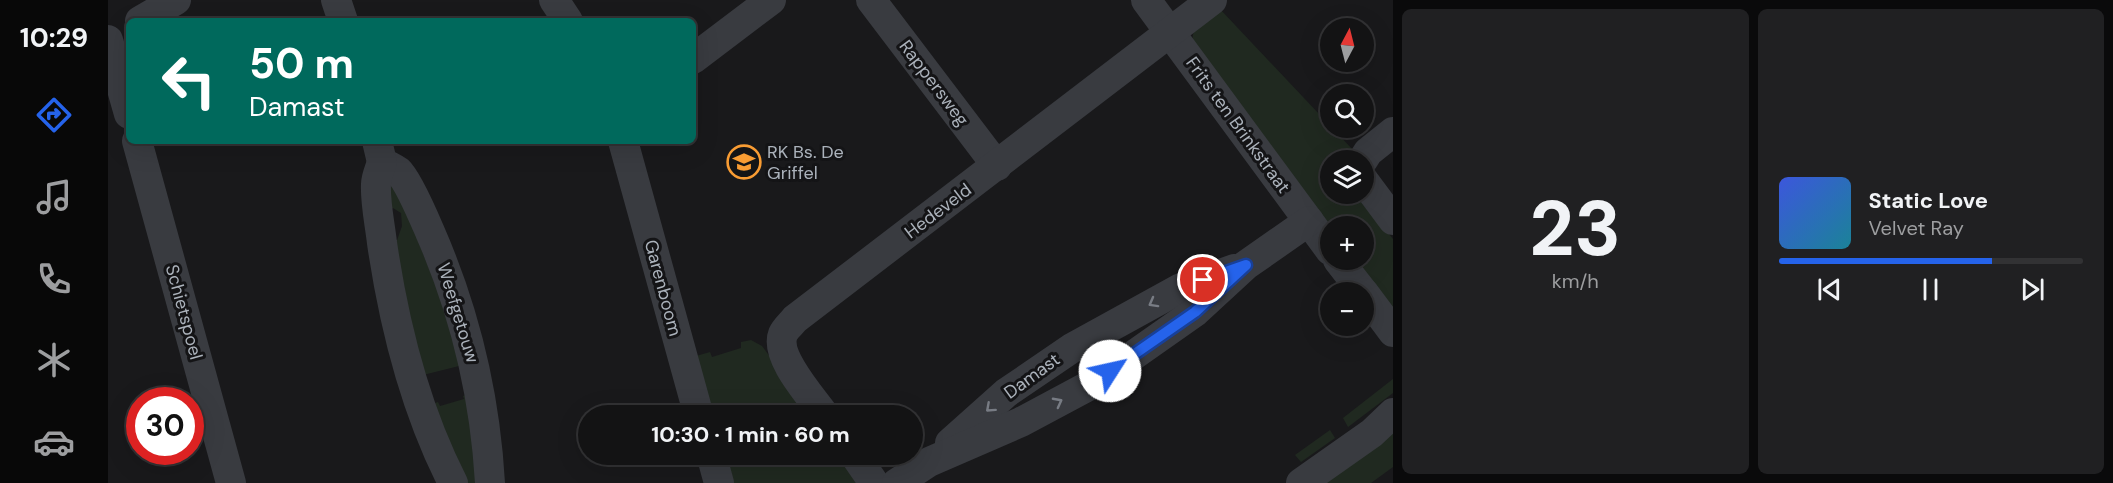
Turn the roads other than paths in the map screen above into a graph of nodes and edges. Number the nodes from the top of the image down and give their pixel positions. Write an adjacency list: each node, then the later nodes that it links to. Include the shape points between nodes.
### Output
1 (176, 0): 8 (street)
2 (336, 0): 9 (street)
3 (554, 0): 10 (street)
4 (771, 0): 14 (street)
5 (872, 0): 21 (street, Rappersweg)
6 (1146, 0): 12 (street, Frits ten Brinkstraat)
7 (1212, 0): 12 (street, Hedeveld)
8 (145, 18)
9 (343, 18)
10 (566, 18)
11 (126, 30): 13 (street)
12 (1171, 33): 21 (street, Hedeveld); 24 (street, Frits ten Brinkstraat)
13 (108, 40): 15 (street)
14 (696, 57)
15 (126, 103)
16 (1393, 132): 19 (street)
17 (138, 144): 37 (street, Schietspoel)
18 (625, 150): 31 (street, Garenboom)
19 (1370, 150)
20 (380, 151): 38 (street, Weefgetouw, via 375,182 395,316 418,400); 39 (street, Weefgetouw, via 400,172 419,208 457,301 479,383)
21 (997, 166): 32 (street, Hedeveld, via 795,319 783,333 785,360)
22 (1374, 194): 23 (street)
23 (1393, 220)
24 (1309, 221): 25 (street, Frits ten Brinkstraat); 26 (street, Damast)
25 (1320, 236)
26 (1246, 265): 34 (street, Damast, one-way to 26, via 1021,422 1094,383 1195,312); 34 (street, Damast, one-way to 34, via 1181,288 1072,348 1006,393)
27 (1346, 270): 28 (street)
28 (1355, 282)
29 (1374, 307): 30 (street)
30 (1393, 332)
31 (696, 405)
32 (817, 405)
33 (1393, 413): 43 (street, via 1372,433)
34 (929, 462): 42 (street, Damast)
35 (714, 465): 40 (street)
36 (862, 465): 41 (street)
37 (231, 483)
38 (453, 483)
39 (490, 483)
40 (719, 483)
41 (874, 483)
42 (897, 483)
43 (1301, 483)

